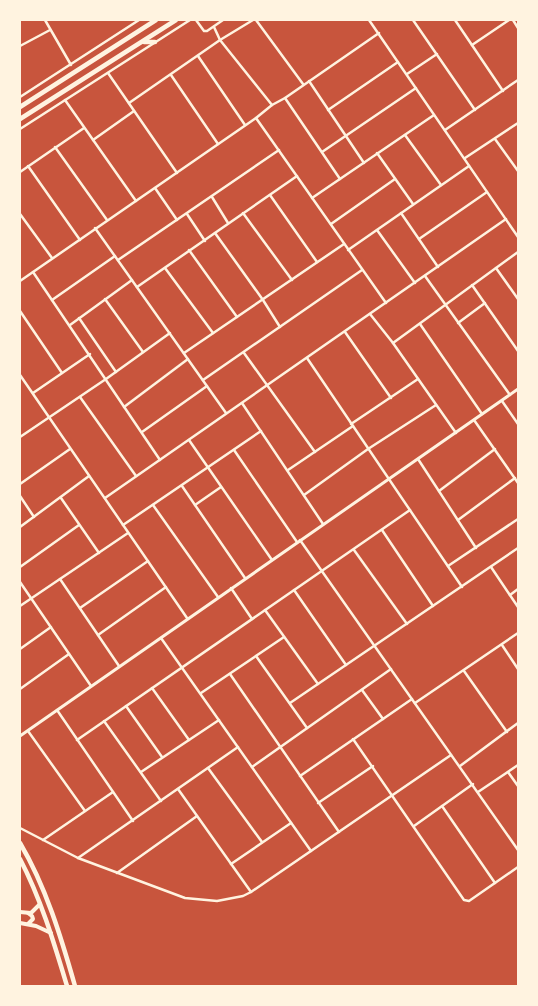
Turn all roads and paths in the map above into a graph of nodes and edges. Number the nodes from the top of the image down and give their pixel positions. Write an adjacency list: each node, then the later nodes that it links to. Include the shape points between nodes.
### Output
1 (45, 20): 17 (street)
2 (139, 20): 27 (street)
3 (156, 20): 14 (main road)
4 (176, 20): 20 (main road)
5 (190, 20): 21 (street)
6 (196, 20): 15 (street, via 204,31)
7 (223, 20): 15 (street)
8 (256, 20): 19 (street); 33 (street)
9 (370, 20): 18 (street)
10 (413, 20): 24 (street)
11 (456, 20): 22 (street)
12 (509, 20): 22 (street)
13 (513, 20): 16 (street)
14 (150, 22): 43 (main road)
15 (214, 27): 19 (street)
16 (518, 28)
17 (50, 30): 23 (street); 27 (street)
18 (379, 33): 26 (street); 32 (street)
19 (220, 40): 25 (street); 42 (street)
20 (143, 42): 21 (main road); 36 (main road)
21 (155, 42): 28 (street)
22 (472, 45): 35 (street)
23 (20, 46)
24 (437, 54): 29 (street); 45 (street)
25 (198, 56): 30 (street); 51 (street)
26 (398, 62): 29 (street); 44 (street)
27 (71, 65): 37 (street)
28 (108, 73): 39 (street); 41 (street)
29 (406, 74): 34 (street)
30 (171, 75): 41 (street); 59 (street)
31 (518, 80): 35 (street)
32 (309, 82): 33 (street); 44 (street)
33 (303, 84): 38 (street)
34 (416, 88): 47 (street); 56 (street)
35 (503, 91): 45 (street)
36 (55, 96): 40 (street); 49 (main road)
37 (20, 97)
38 (285, 98): 42 (street); 62 (street)
39 (66, 100): 40 (street); 52 (street)
40 (60, 104): 53 (street)
41 (129, 104): 46 (street)
42 (272, 105): 48 (street)
43 (20, 107)
44 (328, 110): 56 (street)
45 (475, 110): 54 (street)
46 (134, 111): 58 (street); 72 (street)
47 (434, 115): 54 (street); 55 (street)
48 (256, 118): 51 (street); 61 (street)
49 (20, 119)
50 (518, 123): 57 (street)
51 (245, 125): 59 (street)
52 (84, 128): 58 (street); 60 (street)
53 (20, 129)
54 (445, 130): 64 (street)
55 (405, 135): 63 (street); 76 (street)
56 (346, 136): 62 (street); 65 (street)
57 (495, 139): 64 (street); 67 (street)
58 (93, 140): 82 (street)
59 (218, 144): 72 (street)
60 (55, 147): 68 (street); 89 (street)
61 (279, 150): 73 (street); 80 (street)
62 (322, 152): 74 (street)
63 (377, 154): 65 (street); 75 (street)
64 (464, 159): 69 (street)
65 (364, 163): 74 (street)
66 (518, 163): 67 (street)
67 (514, 165): 70 (street)
68 (28, 166): 71 (street); 98 (street)
69 (469, 166): 76 (street); 78 (street)
70 (518, 171)
71 (20, 172)
72 (177, 173): 77 (street)
73 (296, 176): 79 (street); 81 (street)
74 (340, 179): 81 (street)
75 (395, 180): 83 (street); 92 (street)
76 (441, 185): 83 (street)
77 (155, 188): 82 (street); 90 (street)
78 (487, 192): 88 (street); 97 (street)
79 (270, 195): 84 (street); 107 (street)
80 (212, 196): 87 (street); 91 (street)
81 (312, 198): 92 (street)
82 (136, 201): 89 (street)
83 (413, 204): 85 (street)
84 (243, 213): 91 (street); 115 (street)
85 (401, 213): 94 (street); 97 (street)
86 (20, 214): 105 (street)
87 (186, 214): 90 (street); 99 (street)
88 (506, 219): 96 (street); 108 (street)
89 (106, 220): 93 (street)
90 (177, 220): 106 (street)
91 (228, 223): 95 (street)
92 (330, 224): 100 (street)
93 (96, 228): 98 (street); 104 (street)
94 (378, 230): 102 (street); 117 (street)
95 (215, 233): 99 (street); 123 (street)
96 (518, 237)
97 (419, 239): 108 (street)
98 (80, 240): 105 (street)
99 (204, 241): 101 (street)
100 (344, 244): 102 (street); 107 (street)
101 (190, 250): 109 (street); 129 (street)
102 (348, 250): 111 (street)
103 (518, 252): 110 (street)
104 (115, 256): 106 (street); 121 (street)
105 (52, 258): 112 (street)
106 (118, 260): 114 (street)
107 (317, 262): 115 (street)
108 (438, 267): 113 (street)
109 (165, 268): 119 (street); 137 (street)
110 (496, 268): 118 (street); 120 (street)
111 (362, 270): 124 (street); 134 (street)
112 (33, 272): 116 (street); 121 (street)
113 (425, 276): 117 (street); 126 (street)
114 (132, 280): 119 (street); 122 (street)
115 (292, 280): 123 (street)
116 (20, 281)
117 (415, 283): 124 (street)
118 (472, 285): 125 (street); 126 (street)
119 (137, 287): 136 (street)
120 (518, 299)
121 (52, 300): 133 (street)
122 (106, 300): 130 (street); 140 (street)
123 (263, 300): 129 (street); 134 (street)
124 (386, 303): 128 (street)
125 (485, 303): 131 (street); 139 (street)
126 (446, 305): 131 (street); 132 (street)
127 (20, 311): 147 (street)
128 (370, 314): 135 (street); 138 (street)
129 (237, 317): 137 (street)
130 (79, 318): 133 (street); 146 (street)
131 (458, 323): 158 (street)
132 (420, 324): 138 (street); 166 (street)
133 (70, 325): 143 (street)
134 (280, 327): 142 (street)
135 (345, 332): 144 (street); 160 (street)
136 (170, 333): 140 (street); 141 (street)
137 (213, 333): 141 (street)
138 (393, 343): 149 (street)
139 (518, 351)
140 (143, 352): 146 (street)
141 (184, 353): 145 (street)
142 (244, 353): 152 (street); 155 (street)
143 (90, 354): 147 (street); 151 (street)
144 (306, 358): 155 (street); 170 (street)
145 (188, 359): 152 (street); 164 (street)
146 (116, 372): 151 (street)
147 (62, 373): 157 (street)
148 (20, 375): 150 (street)
149 (418, 379): 160 (street); 163 (street)
150 (24, 380): 153 (street); 157 (street)
151 (106, 380): 159 (street); 164 (street)
152 (203, 380): 154 (street)
153 (20, 383)
154 (207, 386): 165 (street); 172 (street)
155 (267, 386): 162 (street); 180 (street)
156 (518, 390): 158 (street)
157 (33, 393): 167 (street)
158 (510, 395): 161 (street)
159 (80, 397): 167 (street); 186 (street)
160 (391, 398): 170 (street)
161 (502, 401): 166 (street); 169 (street)
162 (242, 403): 165 (street); 171 (street)
163 (436, 405): 173 (street); 177 (street)
164 (124, 407): 172 (street)
165 (226, 413): 175 (street)
166 (482, 414): 168 (street)
167 (49, 418): 174 (street); 176 (street)
168 (474, 420): 173 (street); 178 (street)
169 (518, 424)
170 (352, 425): 177 (street); 180 (street)
171 (261, 431): 179 (street); 184 (street)
172 (142, 432): 182 (street)
173 (456, 433): 181 (street)
174 (20, 437)
175 (189, 440): 182 (street); 183 (street)
176 (70, 449): 185 (street); 190 (street)
177 (368, 449): 188 (street); 194 (street)
178 (495, 449): 187 (street); 193 (street)
179 (234, 450): 183 (street); 210 (street)
180 (315, 452): 184 (street)
181 (418, 459): 188 (street); 193 (street)
182 (160, 460): 186 (street)
183 (208, 469): 191 (street); 192 (street)
184 (288, 470): 194 (street)
185 (90, 476): 196 (street); 197 (street)
186 (136, 476): 197 (street)
187 (515, 478): 189 (street); 203 (street)
188 (388, 479): 200 (street); 204 (street)
189 (518, 483)
190 (20, 484)
191 (182, 486): 198 (street); 199 (street)
192 (221, 487): 199 (street); 215 (street)
193 (439, 491): 203 (street)
194 (304, 495): 204 (street)
195 (20, 496): 201 (street)
196 (61, 498): 201 (street); 205 (street)
197 (105, 498): 206 (street)
198 (153, 505): 206 (street); 230 (street)
199 (195, 505): 222 (street)
200 (410, 510): 208 (street); 217 (street)
201 (34, 517): 207 (street)
202 (518, 519): 211 (street)
203 (458, 520): 211 (street)
204 (324, 524): 210 (street)
205 (79, 525): 214 (street); 218 (street)
206 (123, 525): 209 (street)
207 (20, 527)
208 (382, 530): 213 (street); 233 (street)
209 (128, 532): 214 (street); 216 (street)
210 (299, 541): 215 (street); 220 (street)
211 (476, 548): 217 (street)
212 (518, 548): 219 (street)
213 (354, 550): 220 (street); 239 (street)
214 (99, 553): 221 (street)
215 (272, 560): 222 (street)
216 (148, 561): 225 (street); 235 (street)
217 (448, 566): 224 (street)
218 (20, 567)
219 (491, 567): 224 (street); 229 (street)
220 (322, 571): 228 (street); 246 (street)
221 (60, 578): 231 (street); 235 (street)
222 (245, 578): 226 (street)
223 (20, 582): 231 (street)
224 (462, 586): 233 (street)
225 (166, 587): 237 (street); 242 (street)
226 (231, 588): 230 (street); 238 (street)
227 (518, 589): 229 (street)
228 (294, 590): 236 (street); 250 (street)
229 (510, 595): 234 (street)
230 (218, 597): 237 (street)
231 (31, 598): 232 (street); 240 (street)
232 (20, 606)
233 (433, 606): 239 (street)
234 (518, 607)
235 (80, 608): 242 (street)
236 (265, 610): 238 (street); 243 (street)
237 (187, 618): 244 (street)
238 (252, 619): 252 (street)
239 (407, 624): 246 (street)
240 (51, 627): 247 (street); 248 (street)
241 (518, 633): 245 (street)
242 (98, 635): 251 (street)
243 (284, 637): 249 (street); 257 (street)
244 (161, 638): 251 (street); 252 (street)
245 (502, 645): 254 (street); 255 (street)
246 (374, 646): 250 (street); 253 (street)
247 (20, 649)
248 (69, 654): 258 (street); 259 (street)
249 (256, 656): 256 (street); 264 (street)
250 (346, 665): 257 (street)
251 (119, 666): 258 (street)
252 (182, 668): 260 (street); 262 (street)
253 (391, 669): 261 (street); 263 (street)
254 (518, 669)
255 (464, 671): 265 (street); 274 (street)
256 (230, 674): 262 (street); 280 (street)
257 (318, 684): 264 (street)
258 (91, 686): 267 (street)
259 (20, 688)
260 (152, 688): 266 (street); 278 (street)
261 (362, 689): 268 (street); 272 (street)
262 (200, 694): 269 (street)
263 (412, 699): 265 (street); 268 (street)
264 (290, 703): 272 (street)
265 (415, 703): 281 (street)
266 (126, 706): 270 (street); 282 (street)
267 (57, 710): 273 (street); 277 (street)
268 (383, 719): 276 (street)
269 (219, 720): 278 (street); 279 (street)
270 (104, 721): 277 (street); 288 (street)
271 (518, 723): 274 (street)
272 (307, 728): 280 (street)
273 (28, 730): 275 (street); 300 (street)
274 (507, 732): 285 (street)
275 (20, 736)
276 (354, 739): 284 (street); 290 (street)
277 (77, 740): 294 (street)
278 (189, 740): 282 (street)
279 (238, 747): 286 (street); 287 (street)
280 (280, 747): 286 (street); 290 (street)
281 (451, 755): 285 (street); 296 (street)
282 (162, 757): 288 (street)
283 (518, 765): 289 (street)
284 (373, 766): 296 (street); 298 (street)
285 (460, 766): 291 (street)
286 (252, 767): 303 (street)
287 (208, 768): 293 (street); 308 (street)
288 (140, 772): 297 (street)
289 (508, 772): 292 (street); 295 (street)
290 (300, 776): 298 (street)
291 (473, 784): 295 (street); 299 (street)
292 (518, 786)
293 (178, 789): 297 (street); 301 (street)
294 (113, 792): 300 (street); 302 (street)
295 (478, 792): 310 (street)
296 (393, 795): 304 (street); 306 (street)
297 (161, 801): 302 (street)
298 (318, 803): 306 (street)
299 (442, 806): 304 (street); 318 (street)
300 (85, 811): 307 (street)
301 (197, 816): 315 (street); 317 (street)
302 (133, 821): 313 (street)
303 (291, 823): 308 (street); 312 (street)
304 (414, 826): 318 (street, via 464,900 470,901)
305 (20, 828): 307 (street)
306 (339, 832): 312 (street)
307 (43, 840): 313 (street)
308 (262, 842): 315 (street)
309 (20, 843): 327 (main road, via 48,902)
310 (517, 845): 311 (street)
311 (518, 850)
312 (311, 851): 319 (street)
313 (78, 858): 317 (street)
314 (20, 859): 320 (main road)
315 (231, 864): 319 (street)
316 (518, 867): 318 (street)
317 (117, 873): 319 (street, via 194,900 217,901)
318 (495, 883)
319 (251, 892)
320 (40, 904): 322 (main road); 325 (main road)
321 (20, 912): 322 (main road)
322 (27, 913): 324 (main road, via 32,919)
323 (20, 923): 324 (main road)
324 (26, 924): 325 (main road)
325 (51, 934): 326 (main road)
326 (67, 986)
327 (76, 986)

